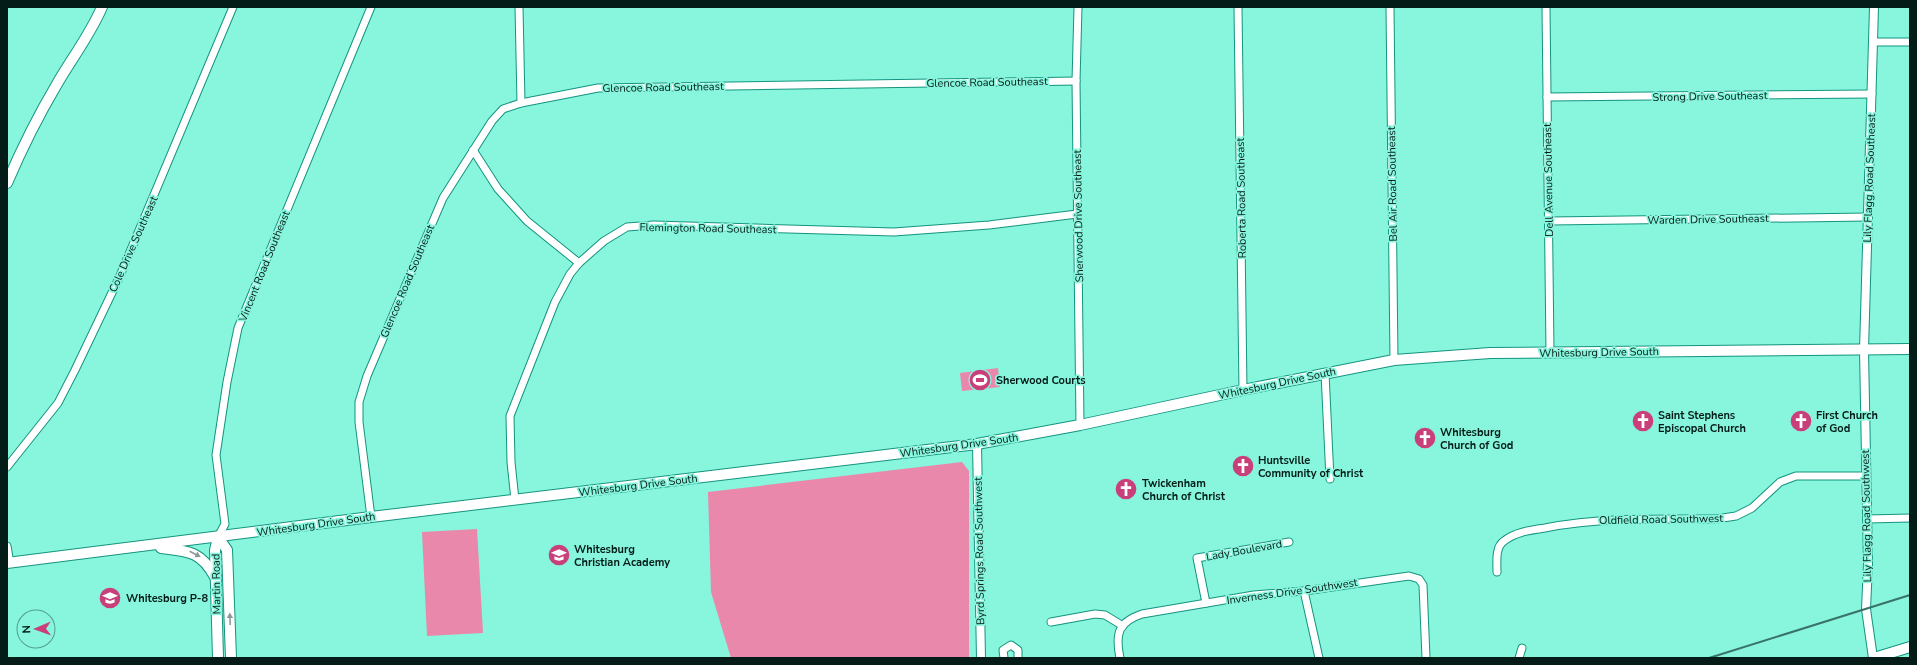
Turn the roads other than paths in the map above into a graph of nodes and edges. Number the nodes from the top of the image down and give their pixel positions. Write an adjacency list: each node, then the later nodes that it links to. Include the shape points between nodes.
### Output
1 (102, 7): 17 (main road, via 94,27 27,136)
2 (233, 7): 30 (street, Cole Drive Southeast, via 119,278 74,370 58,402)
3 (371, 7): 37 (street, Vincent Road Southeast, via 238,328 216,456 225,524)
4 (519, 7): 15 (street)
5 (1078, 7): 12 (street, Sherwood Drive Southeast)
6 (1238, 7): 27 (street, Roberta Road Southeast)
7 (1390, 7): 25 (street, Bel Air Road Southeast)
8 (1546, 7): 14 (street, Dell Avenue Southeast)
9 (1874, 7): 10 (street, Lily Flagg Road Southeast)
10 (1873, 42): 11 (street); 13 (street, Lily Flagg Road Southeast)
11 (1910, 42)
12 (1076, 81): 15 (street, Glencoe Road Southeast, via 598,88); 18 (street, Sherwood Drive Southeast)
13 (1872, 94): 14 (street, Strong Drive Southeast); 19 (street, Lily Flagg Road Southeast)
14 (1547, 97): 20 (street, Dell Avenue Southeast)
15 (521, 103): 16 (street, Glencoe Road Southeast, via 503,109)
16 (473, 150): 21 (street, via 498,189 527,220); 34 (street, Glencoe Road Southeast, via 443,198 367,376 359,402 359,422)
17 (7, 183)
18 (1077, 214): 21 (street, Flemington Road Southeast, via 989,225 894,232 648,225 627,228 604,241); 28 (street, Sherwood Drive Southeast)
19 (1868, 217): 20 (street, Warden Drive Southeast); 22 (street, Lily Flagg Road Southeast)
20 (1549, 221): 24 (street, Dell Avenue Southeast)
21 (579, 263): 33 (street, Flemington Road Southeast, via 555,302 510,416)
22 (1864, 350): 23 (main road, Whitesburg Drive South); 24 (main road, Whitesburg Drive South); 31 (street, Lily Flagg Road Southwest)
23 (1910, 350)
24 (1550, 353): 25 (main road, Whitesburg Drive South, via 1490,353)
25 (1394, 360): 26 (main road, Whitesburg Drive South)
26 (1325, 373): 27 (main road, Whitesburg Drive South); 32 (street)
27 (1243, 390): 28 (main road, Whitesburg Drive South)
28 (1080, 425): 29 (main road, Whitesburg Drive South)
29 (977, 444): 33 (main road, Whitesburg Drive South); 52 (street, Byrd Springs Road Southwest)
30 (7, 468)
31 (1866, 476): 36 (street, Lily Flagg Road Southwest); 42 (street, Oldfield Road Southwest, via 1796,476 1780,482 1752,508 1736,516 1716,519 1592,520 1523,532 1499,546)
32 (1330, 479)
33 (515, 500): 34 (main road, Whitesburg Drive South)
34 (371, 517): 37 (main road, Whitesburg Drive South)
35 (1910, 518): 36 (street)
36 (1867, 519): 59 (street, Lily Flagg Road Southwest, via 1867,616)
37 (218, 537): 40 (main road, Whitesburg Drive South); 43 (main road, Martin Road, via 215,550); 51 (main road, Martin Road, one-way to 37, via 227,550)
38 (1289, 542): 45 (street, Lady Boulevard, via 1197,558)
39 (7, 546): 41 (street)
40 (143, 546): 41 (main road, Whitesburg Drive South); 43 (main road, one-way to 43, via 187,550 203,558)
41 (9, 563)
42 (1497, 572)
43 (216, 578): 50 (main road, Martin Road)
44 (1304, 591): 45 (street, Inverness Drive Southwest, via 1254,595); 56 (street); 57 (street, Inverness Drive Southwest, via 1394,577 1409,576 1419,579 1423,585)
45 (1206, 604): 47 (street, Inverness Drive Southwest, via 1142,614 1130,618)
46 (1051, 622): 47 (street, via 1095,614 1105,615)
47 (1123, 626): 55 (street, via 1118,633)
48 (1910, 647): 59 (main road)
49 (1522, 648): 58 (street)
50 (218, 658)
51 (231, 658)
52 (981, 658)
53 (1004, 658): 54 (street, via 1003,650 1011,645 1018,650)
54 (1018, 658)
55 (1120, 658)
56 (1319, 658)
57 (1426, 658)
58 (1519, 658)
59 (1873, 658)

